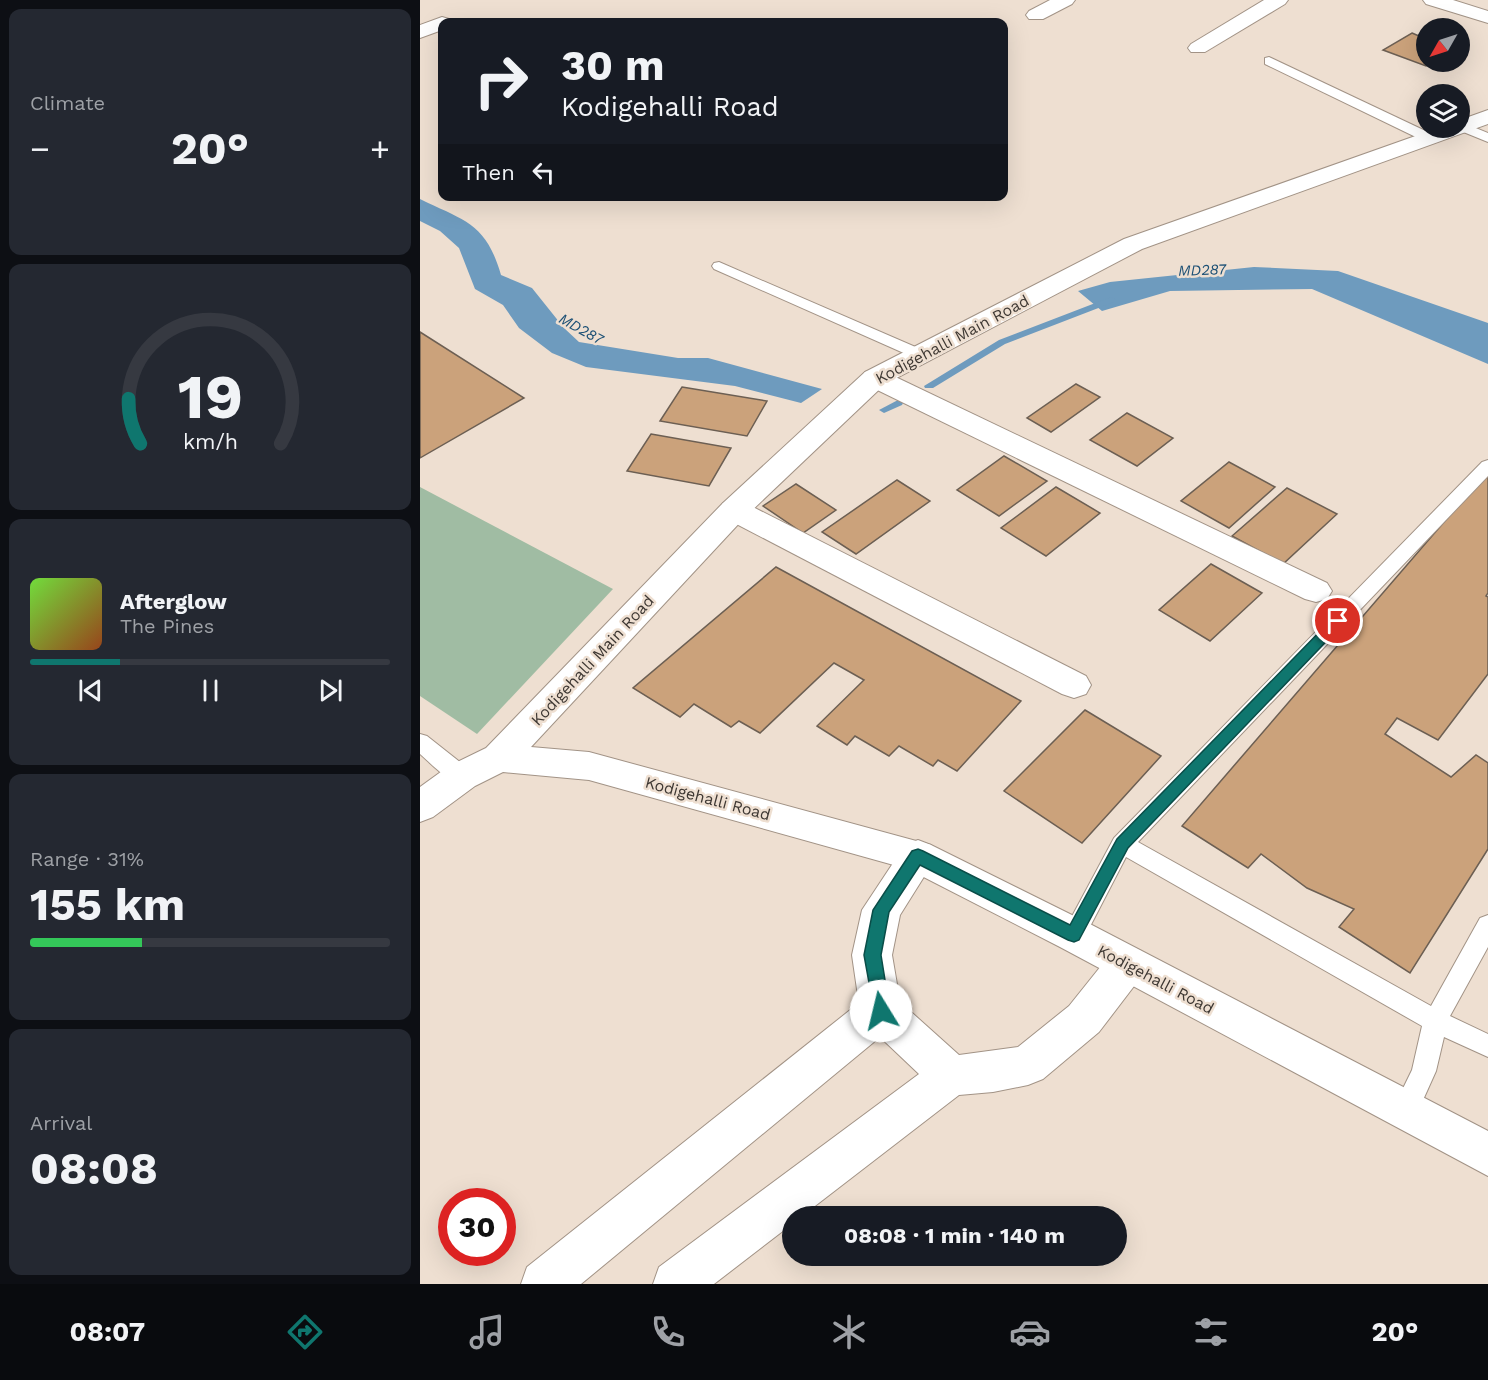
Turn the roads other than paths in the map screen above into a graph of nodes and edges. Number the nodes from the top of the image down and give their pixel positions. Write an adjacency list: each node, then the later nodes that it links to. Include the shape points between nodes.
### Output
1 (1065, 0): 4 (street)
2 (1278, 0): 6 (street)
3 (1433, 0): 5 (street)
4 (1036, 15)
5 (1488, 17)
6 (1198, 48)
7 (1269, 61): 11 (lane)
8 (1488, 116): 9 (street, Kodigehalli Main Road)
9 (1470, 123)
10 (1470, 131): 13 (lane)
11 (1416, 132)
12 (1429, 138): 15 (street, Kodigehalli Main Road, via 1133,244)
13 (1488, 138)
14 (719, 266): 15 (lane)
15 (921, 355): 16 (street, Kodigehalli Main Road)
16 (875, 378): 18 (street, Kodigehalli Main Road); 19 (street)
17 (1488, 466): 25 (lane)
18 (734, 510): 20 (street); 22 (street, Kodigehalli Main Road)
19 (1316, 591)
20 (1074, 685)
21 (420, 742): 23 (lane)
22 (499, 758): 23 (street); 26 (street, Kodigehalli Road, via 589,766)
23 (462, 776): 24 (street)
24 (420, 807)
25 (1122, 844): 28 (lane); 31 (lane)
26 (918, 856): 28 (street, Kodigehalli Road); 30 (street, via 881,910 872,955)
27 (1488, 925): 31 (lane)
28 (1074, 935): 29 (street, Kodigehalli Road)
29 (1127, 964): 33 (street, via 1084,1019 1028,1065); 34 (street, Kodigehalli Road)
30 (881, 1011): 33 (street); 36 (street)
31 (1435, 1022): 32 (lane); 34 (lane, via 1424,1071)
32 (1488, 1046)
33 (951, 1076): 37 (street)
34 (1405, 1111): 35 (street, Kodigehalli Road)
35 (1488, 1154)
36 (544, 1284)
37 (676, 1284)

